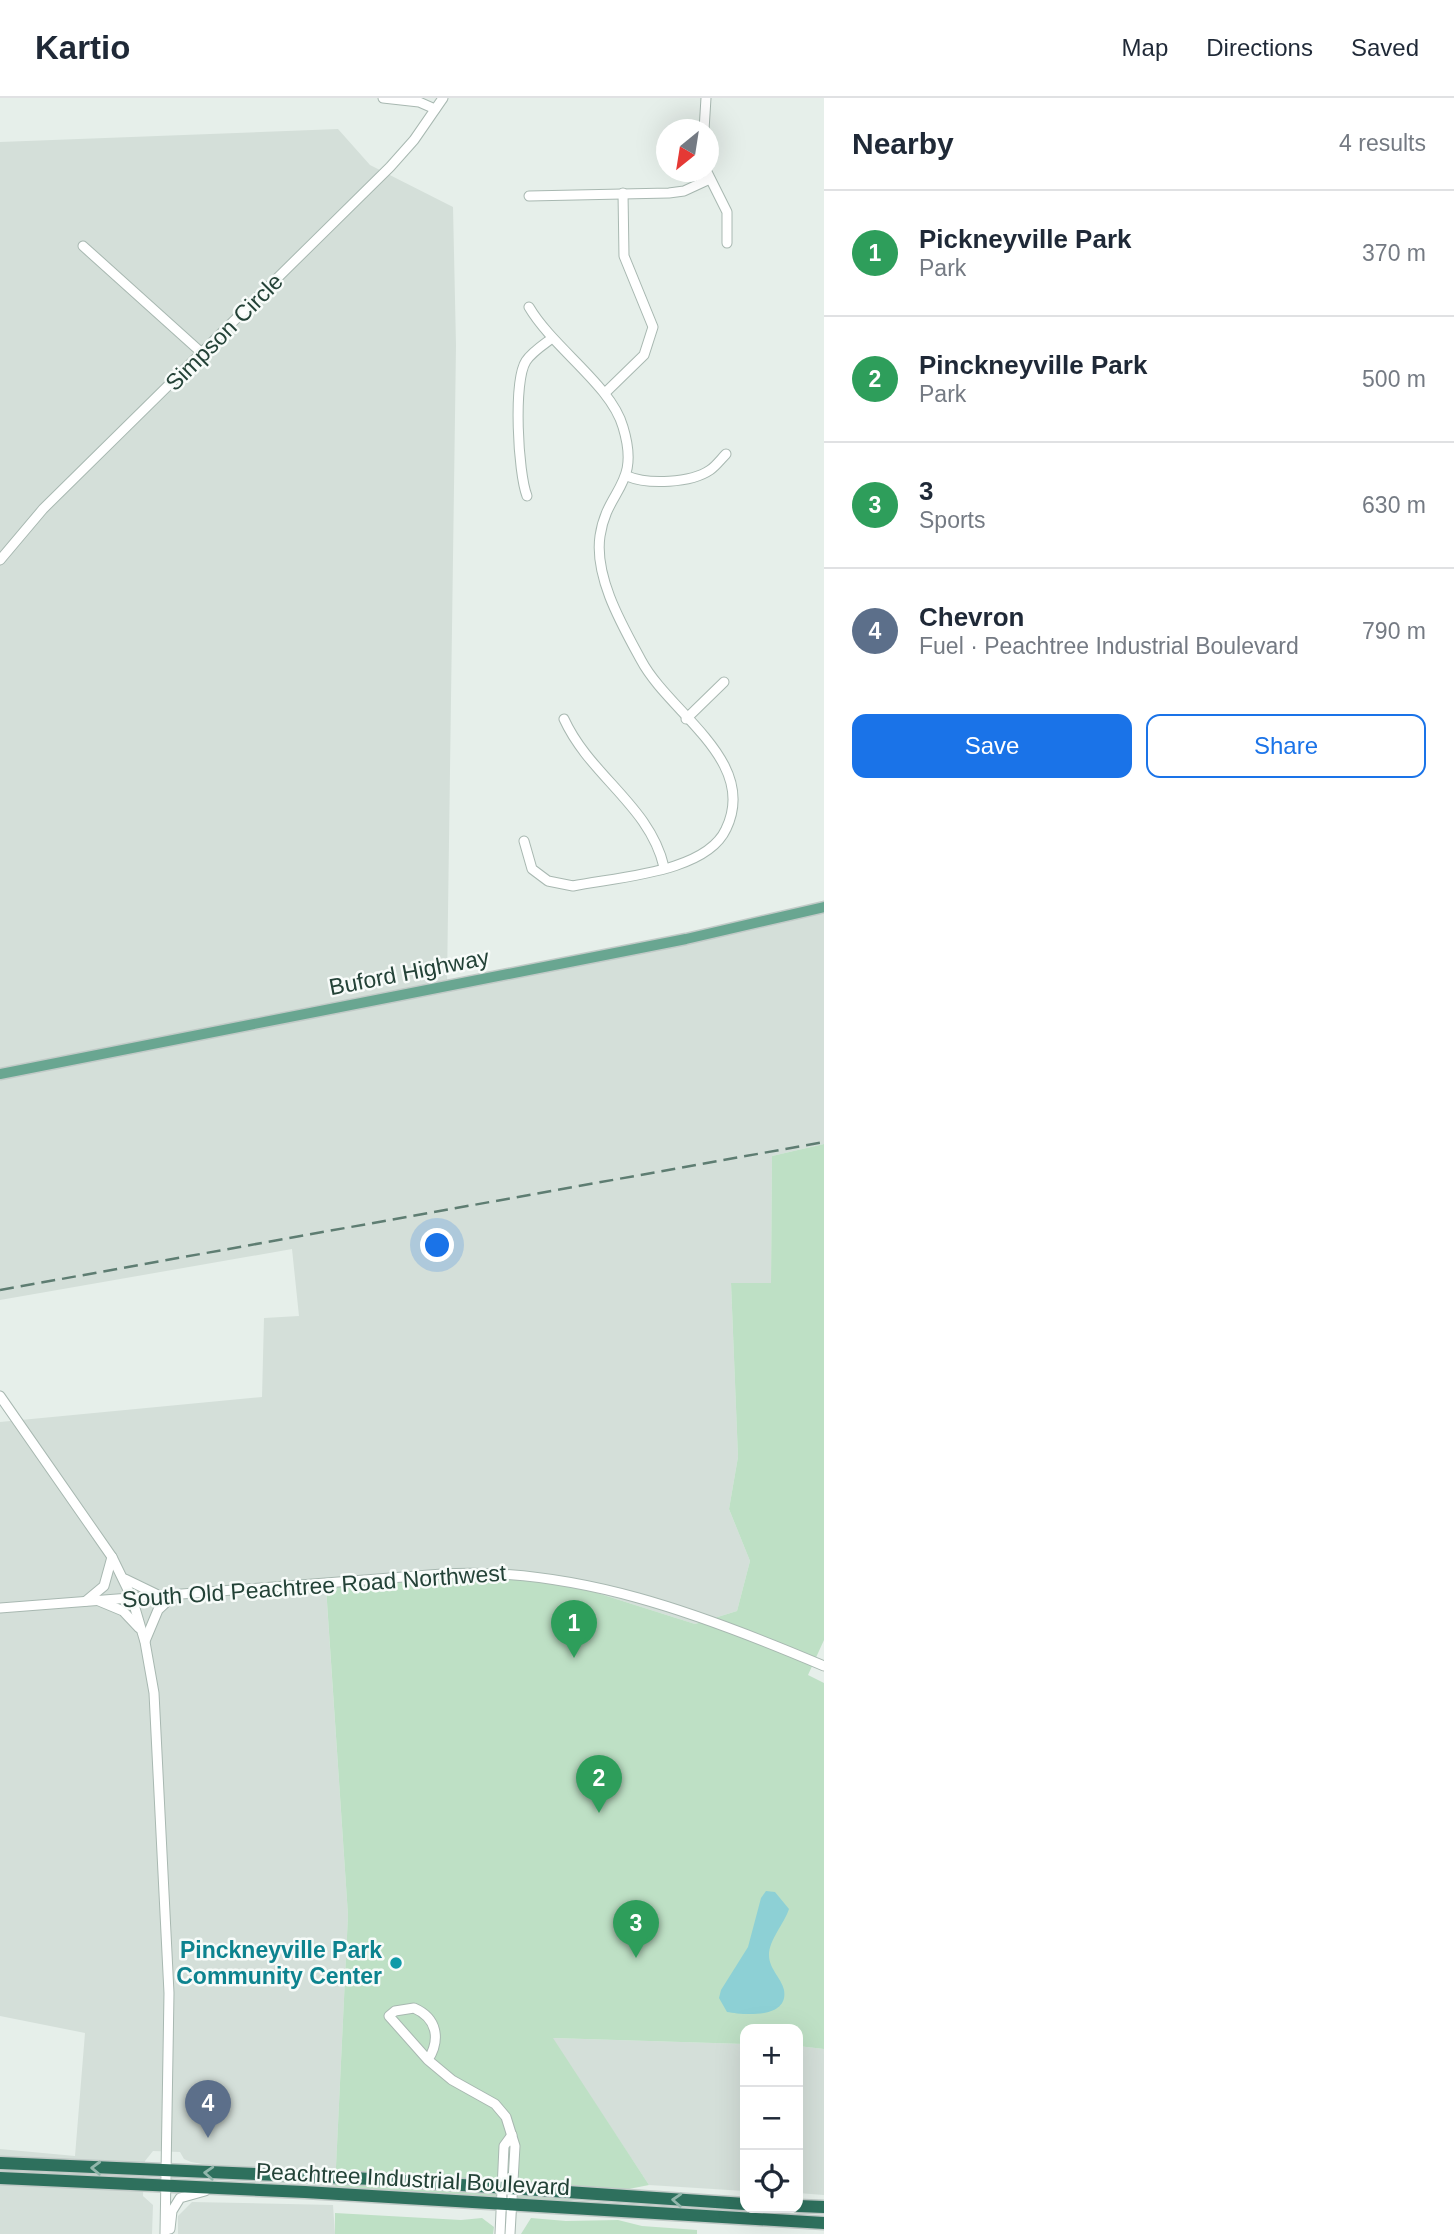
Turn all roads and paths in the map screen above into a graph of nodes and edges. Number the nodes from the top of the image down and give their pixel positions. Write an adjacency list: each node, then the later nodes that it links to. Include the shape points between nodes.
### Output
1 (383, 98): 4 (street, via 419,102)
2 (443, 98): 4 (street, Simpson Circle)
3 (706, 98): 5 (street)
4 (435, 109): 14 (street, Simpson Circle, via 390,167)
5 (705, 119)
6 (698, 182): 8 (street, via 684,191)
7 (712, 182): 10 (street, via 727,212)
8 (623, 193): 9 (street); 15 (street, via 624,256 653,327 644,355)
9 (529, 196)
10 (727, 243)
11 (83, 246): 14 (street)
12 (529, 307): 13 (street)
13 (551, 339): 15 (street); 18 (street, via 526,362 520,384 519,468)
14 (203, 354): 19 (street, Simpson Circle, via 43,509)
15 (605, 393): 17 (street, via 626,435)
16 (726, 454): 17 (street, via 712,470 700,475 649,482)
17 (627, 476): 22 (street, via 603,524 600,564 640,660)
18 (527, 496)
19 (0, 560)
20 (724, 682): 22 (street)
21 (564, 719): 24 (street, via 579,749 648,827)
22 (686, 719): 24 (street, via 716,751 735,798 726,831 711,849 693,861)
23 (524, 841): 24 (street, via 532,869 558,884 573,886)
24 (664, 867)
25 (824, 906): 26 (main road, Buford Highway, via 686,940)
26 (0, 1073)
27 (0, 1396): 28 (street)
28 (112, 1557): 29 (street); 34 (street, via 108,1580)
29 (123, 1578): 31 (street); 32 (street)
30 (174, 1595): 31 (street, South Old Peachtree Road Northwest); 36 (street, via 158,1610); 37 (street, South Old Peachtree Road Northwest, via 514,1573 654,1603)
31 (161, 1596): 32 (street, South Old Peachtree Road Northwest)
32 (132, 1598): 33 (street, South Old Peachtree Road Northwest); 36 (street)
33 (98, 1600): 34 (street, South Old Peachtree Road Northwest); 36 (street, via 123,1611)
34 (86, 1601): 35 (street, South Old Peachtree Road Northwest)
35 (0, 1608)
36 (143, 1638): 40 (street, via 154,1693 169,1993)
37 (824, 1666)
38 (428, 2060): 38 (street, via 389,2016 395,2011 414,2008 430,2020 436,2036); 44 (street, via 452,2080 495,2104 506,2117 512,2135 504,2146)
39 (0, 2163): 40 (highway, Peachtree Industrial Boulevard, one-way to 39)
40 (164, 2171): 42 (street); 44 (highway, Peachtree Industrial Boulevard, one-way to 40, via 373,2179)
41 (0, 2178): 42 (highway, Peachtree Industrial Boulevard)
42 (164, 2187): 43 (highway, Peachtree Industrial Boulevard); 50 (street)
43 (216, 2190): 45 (highway, Peachtree Industrial Boulevard); 50 (street, via 180,2198)
44 (507, 2190): 45 (street); 46 (highway, Peachtree Industrial Boulevard, one-way to 44)
45 (506, 2204): 49 (highway, Peachtree Industrial Boulevard); 51 (street); 52 (street)
46 (740, 2204)
47 (803, 2206): 48 (highway)
48 (824, 2207)
49 (824, 2223)
50 (167, 2234)
51 (500, 2234)
52 (510, 2234)

